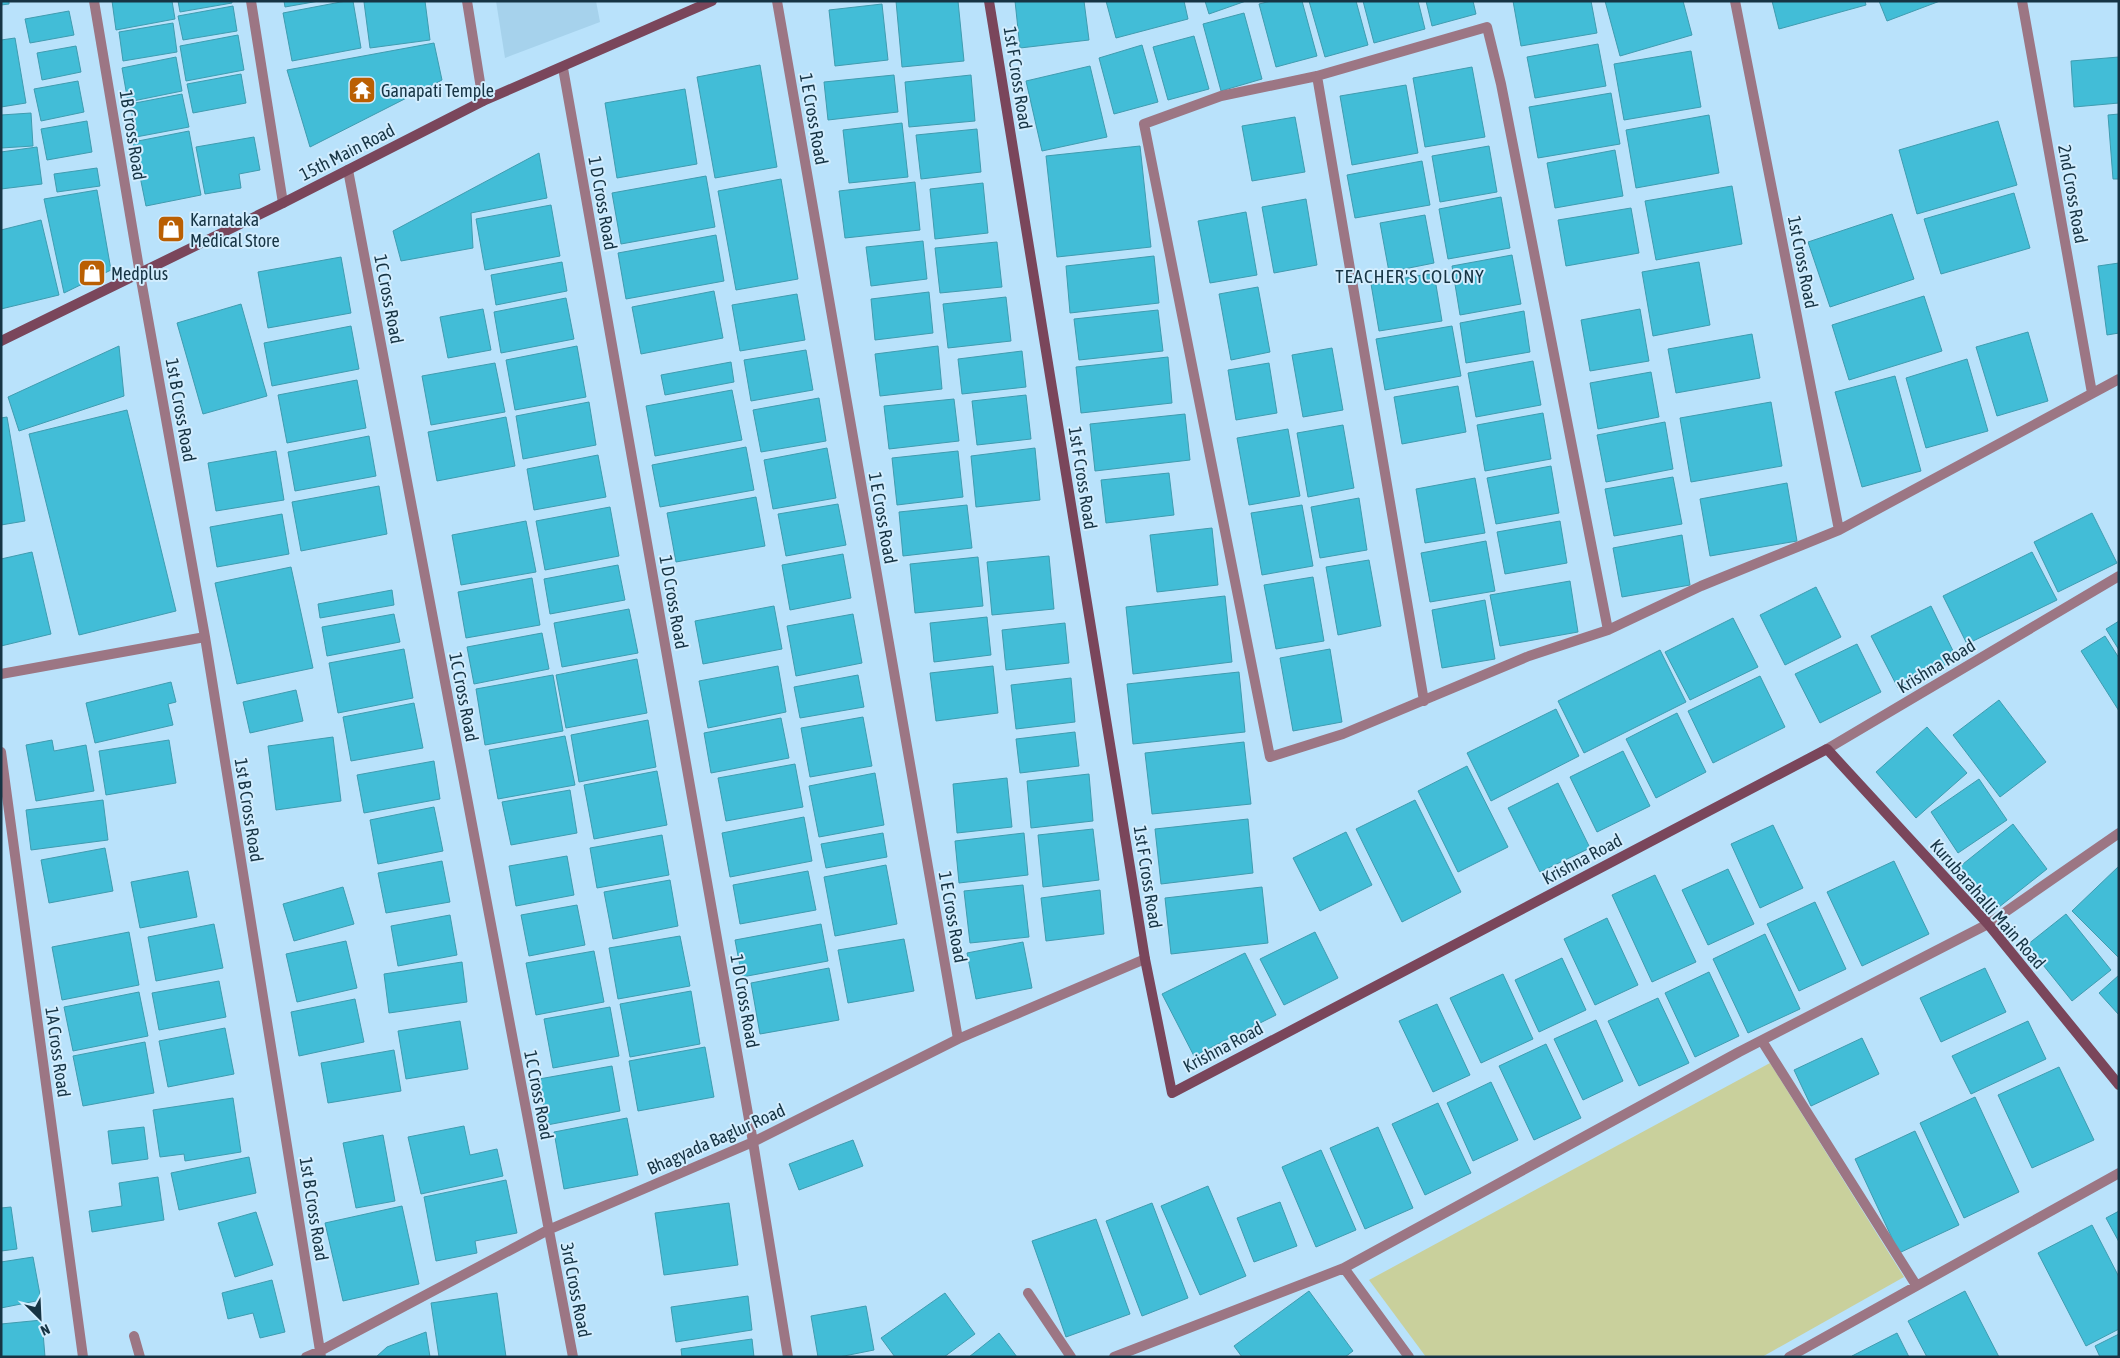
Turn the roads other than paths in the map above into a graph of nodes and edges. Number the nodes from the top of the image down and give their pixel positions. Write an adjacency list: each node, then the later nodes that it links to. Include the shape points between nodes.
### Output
1 (94, 1): 14 (street, 1B Cross Road)
2 (251, 1): 13 (street)
3 (467, 1): 11 (street)
4 (712, 1): 9 (street, 15th Main Road)
5 (777, 1): 29 (street, 1 E Cross Road)
6 (989, 1): 28 (street, 1st F Cross Road)
7 (1735, 1): 18 (street, 1st Cross Road)
8 (2022, 1): 17 (street, 2nd Cross Road)
9 (563, 68): 11 (street, 15th Main Road); 32 (street, 1 D Cross Road)
10 (1317, 76): 20 (street, via 1487,27 1501,84); 23 (street); 23 (street, via 1221,96 1144,124 1270,757 1343,734)
11 (483, 101): 12 (street, 15th Main Road)
12 (348, 170): 13 (street, 15th Main Road); 34 (street, 1C Cross Road)
13 (283, 203): 14 (street, 15th Main Road)
14 (140, 274): 15 (street, 15th Main Road); 21 (street, 1st B Cross Road)
15 (1, 341)
16 (2119, 378): 17 (street)
17 (2092, 393): 18 (street)
18 (1838, 530): 20 (street, via 1701,586)
19 (2119, 576): 24 (street, Krishna Road)
20 (1608, 630): 23 (street, via 1530,656)
21 (205, 637): 22 (street); 39 (street, 1st B Cross Road)
22 (1, 674)
23 (1424, 701)
24 (1827, 749): 27 (street, Kurubarahalli Main Road); 28 (street, Krishna Road, via 1172,1092)
25 (1, 752): 40 (street, 1A Cross Road)
26 (2119, 833): 27 (street)
27 (1988, 924): 30 (street); 31 (street, Kurubarahalli Main Road)
28 (1145, 959): 29 (street, Bhagyada Baglur Road)
29 (958, 1040): 32 (street, Bhagyada Baglur Road)
30 (1762, 1041): 35 (street); 36 (street)
31 (2119, 1085)
32 (754, 1142): 34 (street, Bhagyada Baglur Road); 44 (street, 1 D Cross Road)
33 (2119, 1173): 36 (street)
34 (548, 1230): 39 (street, Bhagyada Baglur Road); 43 (street, 3rd Cross Road)
35 (1344, 1268): 46 (street); 47 (street)
36 (1916, 1285): 48 (street)
37 (1028, 1293): 45 (street)
38 (134, 1336): 41 (street)
39 (321, 1354): 42 (street, Bhagyada Baglur Road)
40 (83, 1357)
41 (140, 1357)
42 (306, 1357)
43 (573, 1357)
44 (788, 1357)
45 (1071, 1357)
46 (1114, 1357)
47 (1409, 1357)
48 (1789, 1357)

